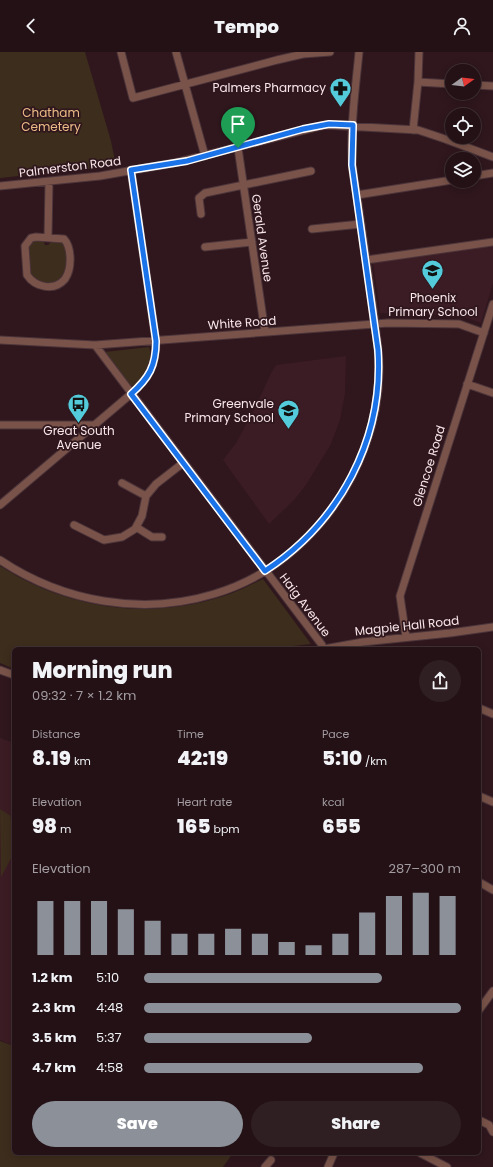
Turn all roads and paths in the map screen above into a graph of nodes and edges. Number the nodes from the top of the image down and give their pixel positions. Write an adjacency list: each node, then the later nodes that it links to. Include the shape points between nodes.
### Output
1 (121, 52): 9 (street, via 133,98)
2 (176, 52): 9 (street)
3 (330, 52): 6 (street)
4 (359, 52): 12 (street)
5 (419, 52): 7 (street)
6 (276, 56): 9 (street)
7 (418, 82): 8 (street); 13 (street)
8 (445, 84)
9 (185, 85): 15 (street)
10 (481, 85): 11 (street)
11 (493, 86)
12 (353, 125): 13 (street, Palmerston Road); 14 (street, Palmerston Road, via 314,126); 25 (street, via 351,156)
13 (413, 130): 16 (street, Palmerston Road, via 441,137)
14 (238, 148): 15 (street, Palmerston Road); 23 (street, Gerald Avenue)
15 (205, 156): 17 (street, Palmerston Road, via 174,164)
16 (493, 157)
17 (131, 170): 22 (street, Palmerston Road); 39 (street)
18 (311, 170): 23 (street)
19 (493, 173): 20 (street)
20 (481, 175)
21 (445, 181): 25 (street)
22 (49, 182): 24 (street, Palmerston Road); 29 (street)
23 (244, 185): 26 (street, via 205,193 199,198); 30 (street, Gerald Avenue)
24 (0, 186)
25 (357, 195): 27 (street)
26 (201, 214)
27 (361, 224): 28 (street); 33 (street)
28 (312, 229)
29 (48, 237): 29 (street, via 64,239 70,250 69,270 65,279 48,287 34,283 25,270 26,242 31,238)
30 (252, 242): 32 (street); 36 (street, Gerald Avenue)
31 (493, 242): 33 (street)
32 (205, 247)
33 (366, 260): 35 (street)
34 (493, 304): 37 (street, Glencoe Road)
35 (375, 324): 36 (street, White Road); 37 (street, White Road, via 454,324); 54 (street, via 379,369 377,393 365,445 352,477 337,502 315,529)
36 (265, 332): 39 (street, White Road)
37 (484, 333): 41 (street, Glencoe Road)
38 (0, 340): 40 (street, White Road)
39 (156, 341): 40 (street, White Road); 43 (street, via 156,354 151,372)
40 (95, 345): 43 (street, Haig Avenue)
41 (467, 384): 42 (street); 56 (street, Glencoe Road, via 400,596)
42 (493, 393)
43 (131, 394): 45 (street); 46 (street, Haig Avenue)
44 (0, 425): 45 (street)
45 (94, 425): 49 (street)
46 (183, 463): 48 (street, via 156,484); 54 (street, Haig Avenue)
47 (122, 483): 48 (street)
48 (146, 496): 51 (street, via 142,516)
49 (0, 505)
50 (74, 525): 51 (street, via 104,540 122,537)
51 (136, 527): 52 (street, via 152,536)
52 (162, 537)
53 (0, 560): 54 (street, via 20,573 58,589 88,598 126,604 159,604 191,600 233,588)
54 (265, 571): 57 (street, Haig Avenue)
55 (493, 626): 56 (street, Magpie Hall Road)
56 (406, 637): 58 (street, Magpie Hall Road)
57 (322, 647)
58 (347, 647)
59 (0, 670): 60 (street)
60 (12, 674)
61 (481, 709): 62 (street)
62 (493, 714)
63 (481, 797): 64 (street)
64 (493, 802)
65 (481, 884): 66 (street)
66 (493, 890)
67 (493, 991): 68 (street)
68 (481, 1007)
69 (481, 1121): 70 (street, via 489,1125)
70 (493, 1132)
71 (333, 1155): 76 (street)
72 (424, 1155): 74 (street)
73 (271, 1160): 75 (street)
74 (443, 1166)
75 (265, 1167)
76 (328, 1167)

